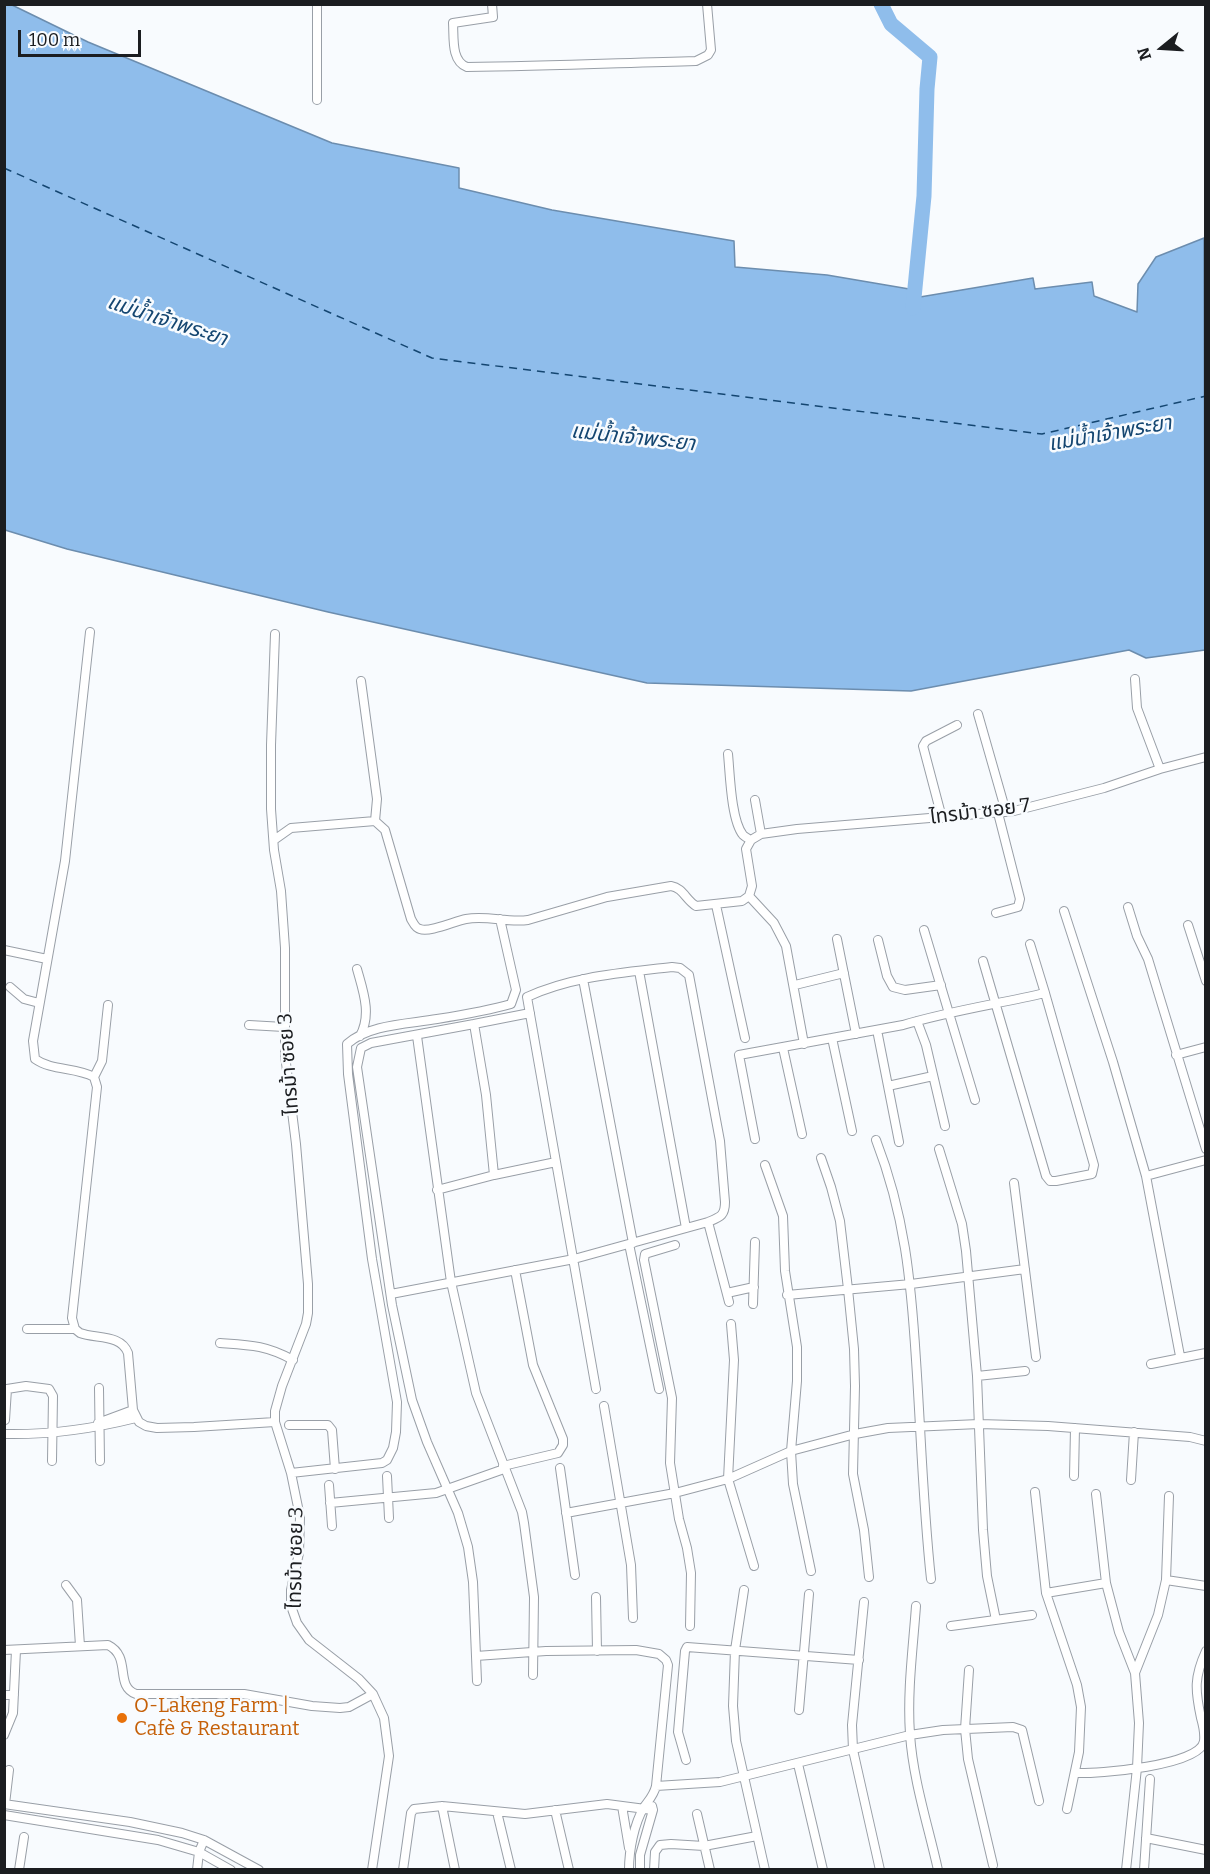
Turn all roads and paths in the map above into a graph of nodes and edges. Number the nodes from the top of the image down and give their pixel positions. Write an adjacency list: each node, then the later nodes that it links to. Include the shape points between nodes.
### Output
1 (317, 4): 4 (street)
2 (492, 4): 3 (street, via 493,17 453,23 456,59 467,67 696,61 711,50)
3 (707, 4)
4 (317, 100)
5 (90, 632): 33 (street, via 65,861)
6 (275, 634): 19 (street, ไทรม้า ซอย 3, via 271,745)
7 (1135, 679): 13 (street, via 1137,708)
8 (361, 681): 17 (street, via 377,799)
9 (978, 714): 15 (street)
10 (957, 724): 16 (street, via 926,741 924,746)
11 (728, 754): 20 (street, via 737,820 743,836)
12 (1206, 757): 13 (street, ไทรม้า ซอย 7)
13 (1160, 768): 15 (street, ไทรม้า ซอย 7, via 1048,804)
14 (754, 800): 18 (street)
15 (1002, 812): 16 (street, ไทรม้า ซอย 7); 25 (street, via 1020,899 1018,907)
16 (942, 818): 18 (street, ไทรม้า ซอย 7)
17 (375, 821): 19 (street, via 291,828); 26 (street, via 385,830 401,891 416,927 427,930 469,918)
18 (761, 834): 20 (street, ไทรม้า ซอย 7)
19 (274, 840): 52 (street, ไทรม้า ซอย 3, via 285,948)
20 (751, 840): 21 (street, via 746,849 752,886)
21 (749, 896): 22 (street); 40 (street, via 779,931)
22 (716, 905): 26 (street, via 696,906 671,886 607,897 528,920); 57 (street)
23 (1128, 907): 62 (street)
24 (1064, 911): 80 (street)
25 (996, 913)
26 (500, 919): 55 (street, via 516,990 511,1004 387,1027)
27 (1188, 925): 39 (street)
28 (924, 930): 41 (street)
29 (837, 939): 37 (street)
30 (878, 940): 41 (street, via 893,987 905,990)
31 (1030, 944): 43 (street)
32 (4, 950): 33 (street)
33 (47, 959): 44 (street)
34 (984, 961): 45 (street)
35 (357, 969): 55 (street, via 367,1015)
36 (639, 971): 38 (street); 83 (street, via 672,967 689,975 720,1141 724,1192 723,1216); 84 (street)
37 (844, 973): 40 (street); 54 (street)
38 (583, 978): 47 (street, via 527,997); 86 (street)
39 (1206, 981)
40 (795, 985): 59 (street)
41 (941, 985): 48 (street)
42 (10, 987): 44 (street, via 24,999)
43 (1044, 993): 45 (street); 45 (street, via 1094,1165 1092,1174 1056,1181 1046,1176)
44 (39, 1003): 64 (street, via 33,1041 35,1059)
45 (997, 1004): 48 (street)
46 (108, 1005): 64 (street, via 102,1061)
47 (530, 1013): 50 (street); 77 (street)
48 (949, 1014): 49 (street); 66 (street)
49 (917, 1021): 53 (street); 63 (street)
50 (474, 1024): 56 (street); 79 (street)
51 (249, 1025): 52 (street)
52 (284, 1027): 106 (street, ไทรม้า ซอย 3, via 308,1284 308,1319)
53 (877, 1030): 54 (street); 65 (street)
54 (856, 1034): 58 (street)
55 (360, 1036): 132 (street, via 347,1044 348,1074 372,1259 397,1402 396,1432 387,1460)
56 (417, 1036): 82 (street); 96 (street, via 361,1048 357,1067)
57 (745, 1038)
58 (832, 1038): 59 (street); 68 (street)
59 (804, 1044): 61 (street)
60 (1206, 1047): 62 (street)
61 (783, 1048): 69 (street); 70 (street, via 739,1055)
62 (1176, 1055): 74 (street)
63 (933, 1076): 65 (street); 67 (street)
64 (94, 1077): 101 (street, via 97,1087 72,1318)
65 (888, 1086): 72 (street)
66 (975, 1100)
67 (945, 1125)
68 (852, 1131)
69 (802, 1134)
70 (755, 1139)
71 (876, 1140): 93 (street, via 900,1214)
72 (899, 1142)
73 (939, 1149): 91 (street, via 962,1224)
74 (1206, 1149)
75 (821, 1158): 95 (street, via 840,1221)
76 (1206, 1161): 80 (street)
77 (556, 1162): 79 (street); 88 (street)
78 (765, 1165): 97 (street, via 783,1216)
79 (494, 1175): 82 (street)
80 (1146, 1176): 104 (street)
81 (1014, 1183): 89 (street)
82 (437, 1190): 92 (street)
83 (708, 1222): 84 (street); 94 (street, via 728,1297)
84 (686, 1228): 86 (street)
85 (755, 1242): 94 (street)
86 (631, 1243): 88 (street); 112 (street)
87 (675, 1245): 141 (street, via 650,1251 644,1260 672,1398 670,1458)
88 (574, 1259): 90 (street); 111 (street)
89 (1025, 1269): 91 (street); 105 (street)
90 (515, 1270): 92 (street); 130 (street, via 533,1365 563,1445 558,1453)
91 (968, 1277): 93 (street); 109 (street)
92 (451, 1282): 96 (street); 130 (street, via 476,1393)
93 (911, 1284): 95 (street); 120 (street)
94 (754, 1287): 98 (street)
95 (848, 1288): 97 (street); 125 (street, via 854,1349)
96 (391, 1294): 139 (street, via 412,1400)
97 (787, 1295): 127 (street, via 797,1358)
98 (753, 1304)
99 (731, 1324): 136 (street, via 734,1360)
100 (27, 1329): 101 (street)
101 (75, 1329): 114 (street, via 126,1347)
102 (219, 1343): 106 (street, via 257,1346)
103 (1206, 1353): 104 (street)
104 (1180, 1356): 107 (street)
105 (1036, 1357)
106 (293, 1360): 116 (street, ไทรม้า ซอย 3, via 282,1386)
107 (1151, 1364)
108 (1025, 1371): 109 (street)
109 (977, 1376): 117 (street)
110 (99, 1388): 119 (street)
111 (596, 1389)
112 (658, 1389)
113 (604, 1406): 146 (street)
114 (134, 1414): 116 (street, via 146,1426 157,1428); 119 (street)
115 (5, 1420): 124 (street, via 7,1389 46,1387 53,1396)
116 (275, 1422): 133 (street, ไทรม้า ซอย 3)
117 (979, 1424): 120 (street); 121 (street); 167 (street, via 985,1553)
118 (289, 1425): 132 (street, via 328,1425 332,1430)
119 (96, 1426): 124 (street); 129 (street)
120 (921, 1426): 125 (street); 154 (street)
121 (1075, 1428): 122 (street); 135 (street)
122 (1134, 1432): 126 (street); 137 (street)
123 (4, 1434): 124 (street)
124 (52, 1434): 128 (street)
125 (855, 1434): 127 (street); 153 (street, via 853,1474)
126 (1206, 1441)
127 (791, 1451): 136 (street); 151 (street, via 794,1492)
128 (52, 1461)
129 (99, 1461)
130 (504, 1468): 139 (street); 178 (street, via 524,1523 534,1597)
131 (560, 1468): 147 (street)
132 (335, 1469): 133 (street)
133 (291, 1473): 186 (street, ไทรม้า ซอย 3, via 300,1523 291,1590 297,1623 309,1640)
134 (387, 1476): 144 (street)
135 (1074, 1476)
136 (728, 1479): 141 (street); 150 (street)
137 (1131, 1480)
138 (329, 1485): 145 (street)
139 (448, 1489): 144 (street); 180 (street, via 468,1547)
140 (1035, 1492): 160 (street)
141 (675, 1493): 146 (street); 168 (street, via 691,1573)
142 (1096, 1494): 156 (street)
143 (1169, 1496): 155 (street)
144 (388, 1498): 145 (street); 148 (street)
145 (330, 1503): 149 (street)
146 (620, 1504): 147 (street); 166 (street, via 631,1565)
147 (566, 1513): 152 (street)
148 (389, 1518)
149 (332, 1526)
150 (754, 1566)
151 (811, 1571)
152 (575, 1575)
153 (869, 1577)
154 (931, 1579)
155 (1166, 1580): 158 (street); 172 (street, via 1158,1615)
156 (1106, 1582): 160 (street); 170 (street)
157 (66, 1585): 171 (street, via 77,1600)
158 (1206, 1586)
159 (744, 1590): 175 (street)
160 (1047, 1593): 198 (street, via 1081,1707)
161 (809, 1594): 179 (street)
162 (596, 1597): 176 (street)
163 (864, 1602): 181 (street)
164 (916, 1606): 192 (street)
165 (1032, 1615): 167 (street)
166 (633, 1618)
167 (996, 1620): 169 (street)
168 (690, 1626)
169 (951, 1626)
170 (1124, 1644): 172 (street, via 1132,1650); 183 (street)
171 (80, 1646): 174 (street); 186 (street, via 112,1647 121,1658 125,1685 136,1694 244,1694 340,1708)
172 (1144, 1647): 183 (street)
173 (4, 1650): 174 (street)
174 (17, 1650): 188 (street)
175 (735, 1650): 179 (street); 194 (street, via 687,1647 685,1651 678,1732); 199 (street, via 733,1706)
176 (597, 1651): 178 (street); 201 (street, via 636,1650 666,1659)
177 (1206, 1651): 196 (street, via 1195,1684 1204,1730 1202,1747 1192,1755)
178 (533, 1652): 180 (street); 184 (street)
179 (804, 1654): 181 (street); 189 (street)
180 (476, 1656): 185 (street)
181 (858, 1659): 193 (street)
182 (969, 1670): 190 (street)
183 (1135, 1673): 196 (street)
184 (533, 1675)
185 (477, 1681)
186 (373, 1694): 229 (street, ไทรม้า ซอย 3, via 384,1718 389,1756)
187 (4, 1695): 188 (street)
188 (14, 1695): 191 (street, via 13,1713)
189 (799, 1710)
190 (964, 1729): 192 (street); 203 (street, via 1022,1730); 224 (street)
191 (4, 1735)
192 (910, 1735): 193 (street); 241 (street)
193 (853, 1750): 195 (street); 240 (street)
194 (686, 1760)
195 (798, 1764): 199 (street); 239 (street)
196 (1137, 1768): 198 (street); 242 (street)
197 (9, 1770): 204 (street)
198 (1075, 1773): 208 (street)
199 (745, 1777): 201 (street); 216 (street)
200 (1150, 1779): 218 (street)
201 (656, 1786): 202 (street)
202 (651, 1800): 207 (street); 211 (street)
203 (1039, 1800)
204 (5, 1804): 209 (street)
205 (442, 1806): 212 (street); 230 (street, via 414,1809); 231 (street)
206 (622, 1806): 207 (street); 210 (street); 223 (street)
207 (644, 1808): 211 (street); 223 (street)
208 (1066, 1809)
209 (49, 1810): 215 (street); 219 (street, via 161,1827)
210 (555, 1810): 212 (street); 233 (street)
211 (653, 1810): 235 (street, via 640,1855)
212 (497, 1812): 232 (street)
213 (697, 1814): 220 (street)
214 (4, 1815): 215 (street)
215 (48, 1821): 222 (street, via 158,1840)
216 (758, 1836): 220 (street); 238 (street)
217 (24, 1837): 225 (street)
218 (1146, 1838): 221 (street); 243 (street)
219 (204, 1840): 222 (street); 228 (street)
220 (704, 1846): 236 (street, via 660,1845 654,1852); 237 (street)
221 (1206, 1850)
222 (199, 1852): 226 (street); 227 (street)
223 (629, 1852): 234 (street)
224 (993, 1865)
225 (19, 1869)
226 (197, 1869)
227 (231, 1869)
228 (259, 1869)
229 (372, 1869)
230 (403, 1869)
231 (455, 1869)
232 (511, 1869)
233 (569, 1869)
234 (629, 1869)
235 (640, 1869)
236 (654, 1869)
237 (710, 1869)
238 (765, 1869)
239 (823, 1869)
240 (880, 1869)
241 (938, 1869)
242 (1126, 1869)
243 (1144, 1869)

